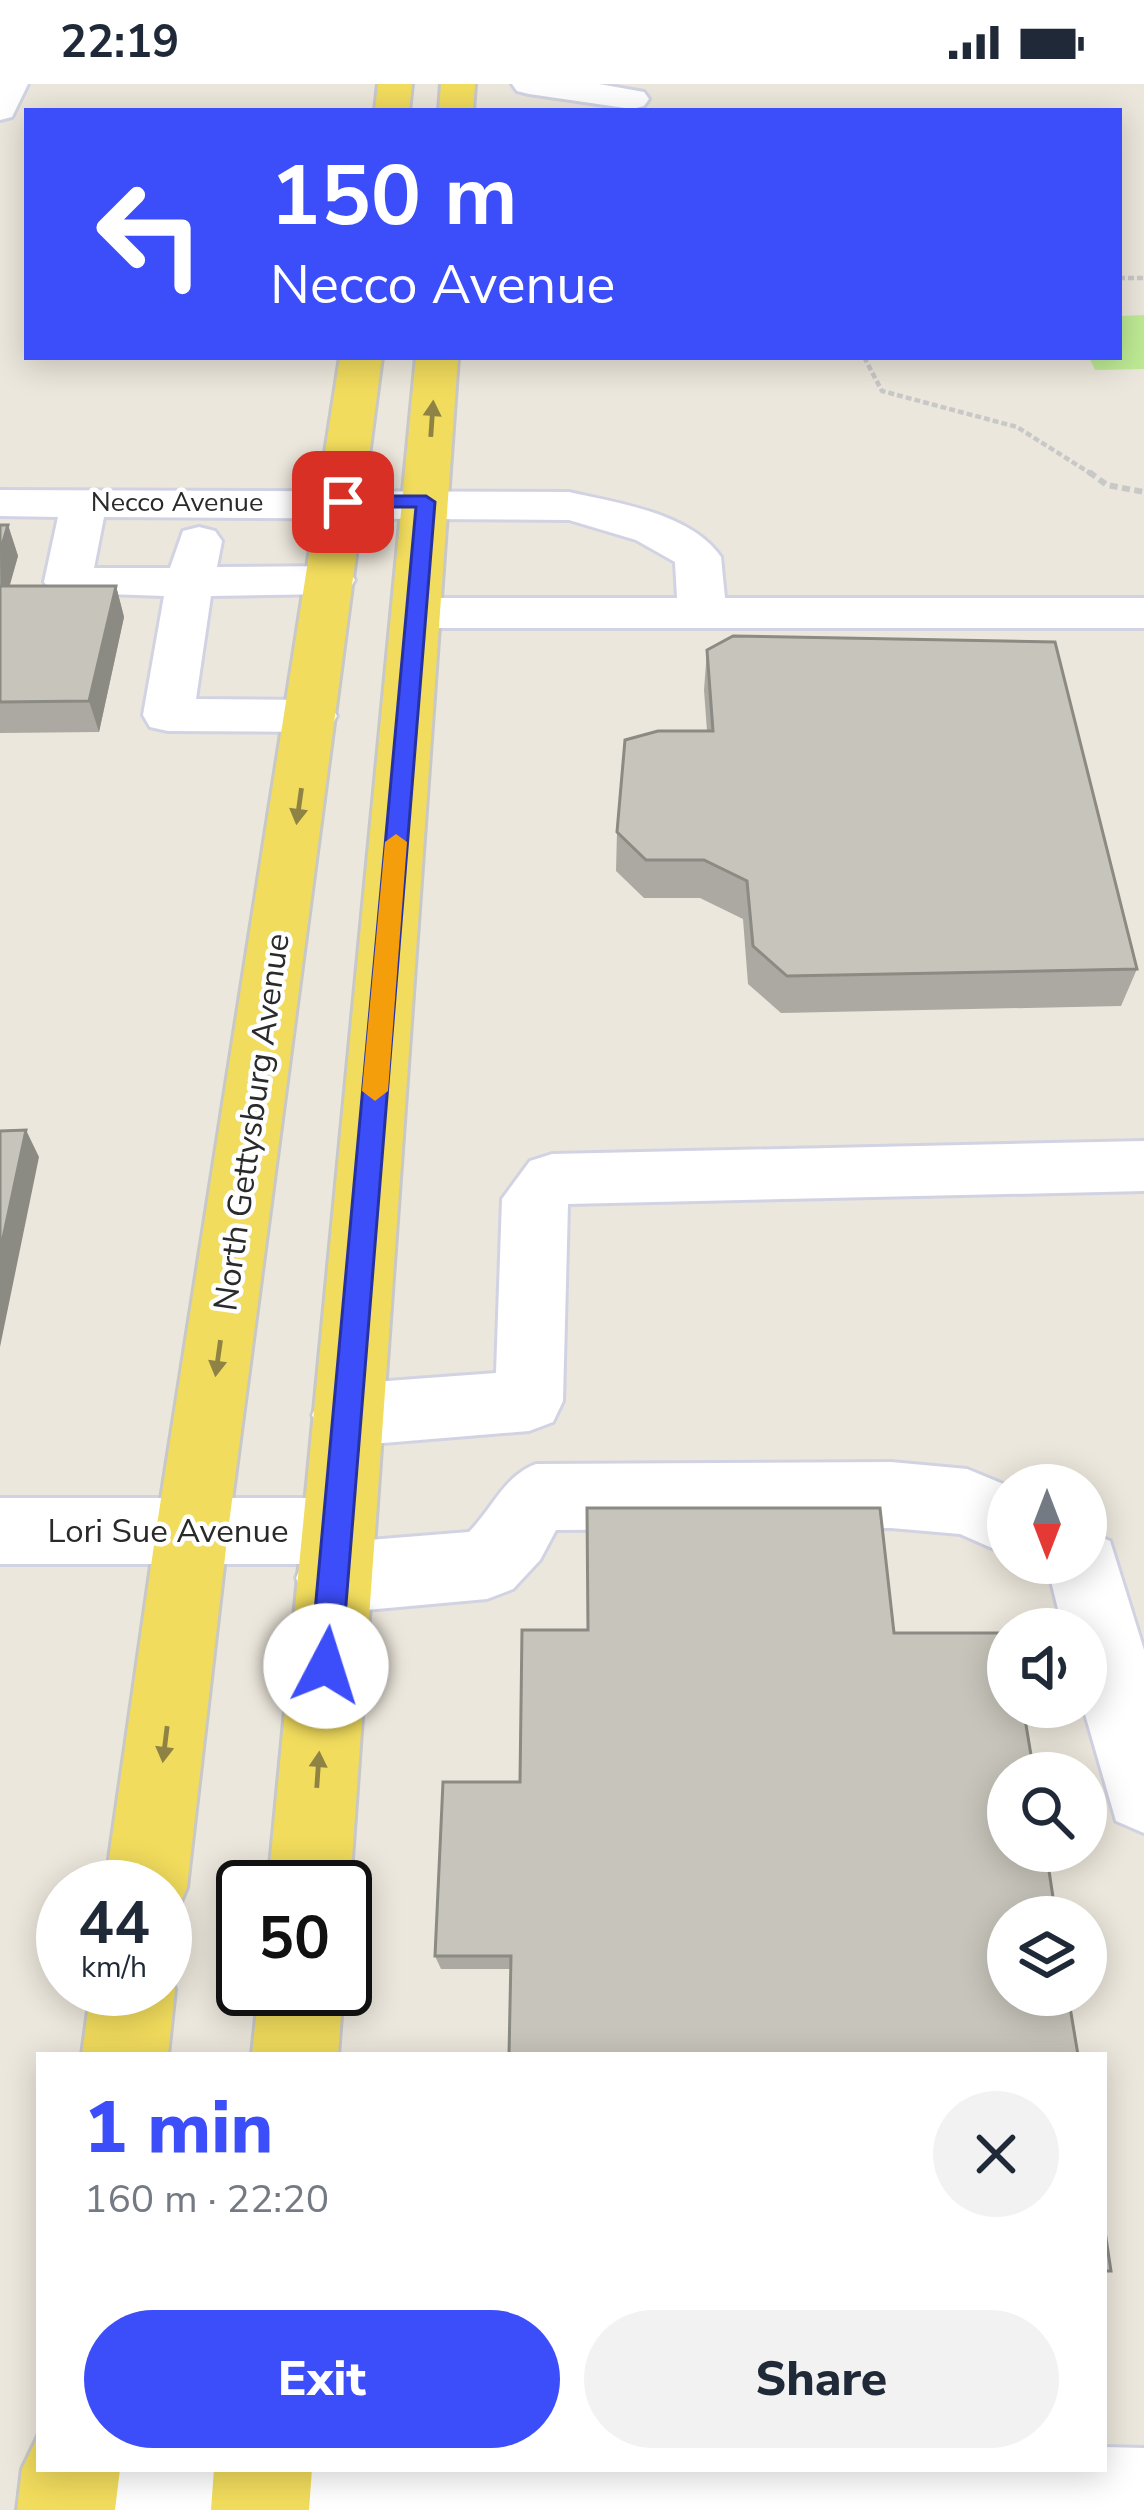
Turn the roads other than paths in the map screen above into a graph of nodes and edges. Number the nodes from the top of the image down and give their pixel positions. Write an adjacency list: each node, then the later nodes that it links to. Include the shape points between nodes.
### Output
1 (11, 84): 4 (street)
2 (529, 84): 3 (street)
3 (632, 99)
4 (0, 110)
5 (361, 360): 9 (main road, North Gettysburg Avenue)
6 (437, 360): 10 (main road, one-way to 6)
7 (84, 502): 8 (street, Necco Avenue); 11 (street, Necco Avenue); 13 (street, via 68,582)
8 (207, 502): 9 (street, Necco Avenue); 13 (street)
9 (343, 502): 10 (street, Necco Avenue); 12 (main road, North Gettysburg Avenue)
10 (426, 502): 14 (main road); 15 (street, Necco Avenue, via 569,506 670,535 698,557)
11 (0, 503)
12 (332, 580): 13 (street); 17 (main road, North Gettysburg Avenue)
13 (190, 582): 17 (street, via 168,715)
14 (416, 613): 15 (street); 20 (main road)
15 (702, 613): 16 (street)
16 (1144, 613)
17 (312, 716): 24 (main road, North Gettysburg Avenue, one-way to 24)
18 (1144, 1166): 19 (street, via 551,1179 534,1199)
19 (529, 1401): 20 (street); 21 (street)
20 (347, 1415): 25 (main road)
21 (536, 1497): 22 (street, via 891,1495 967,1502); 25 (street, Lori Sue Avenue, via 487,1565)
22 (987, 1512)
23 (0, 1531): 24 (street, Lori Sue Avenue)
24 (192, 1531): 25 (street, Lori Sue Avenue); 28 (main road, North Gettysburg Avenue, one-way to 28)
25 (335, 1555): 29 (main road, one-way to 25)
26 (1106, 1584): 27 (street)
27 (1144, 1793)
28 (149, 1860)
29 (311, 1860)
30 (130, 2016): 32 (main road)
31 (299, 2016): 33 (main road)
32 (125, 2052)
33 (296, 2052)
34 (71, 2472): 37 (main road)
35 (262, 2488): 36 (street, via 408,2481); 38 (street)
36 (1144, 2497)
37 (66, 2510)
38 (105, 2510)

